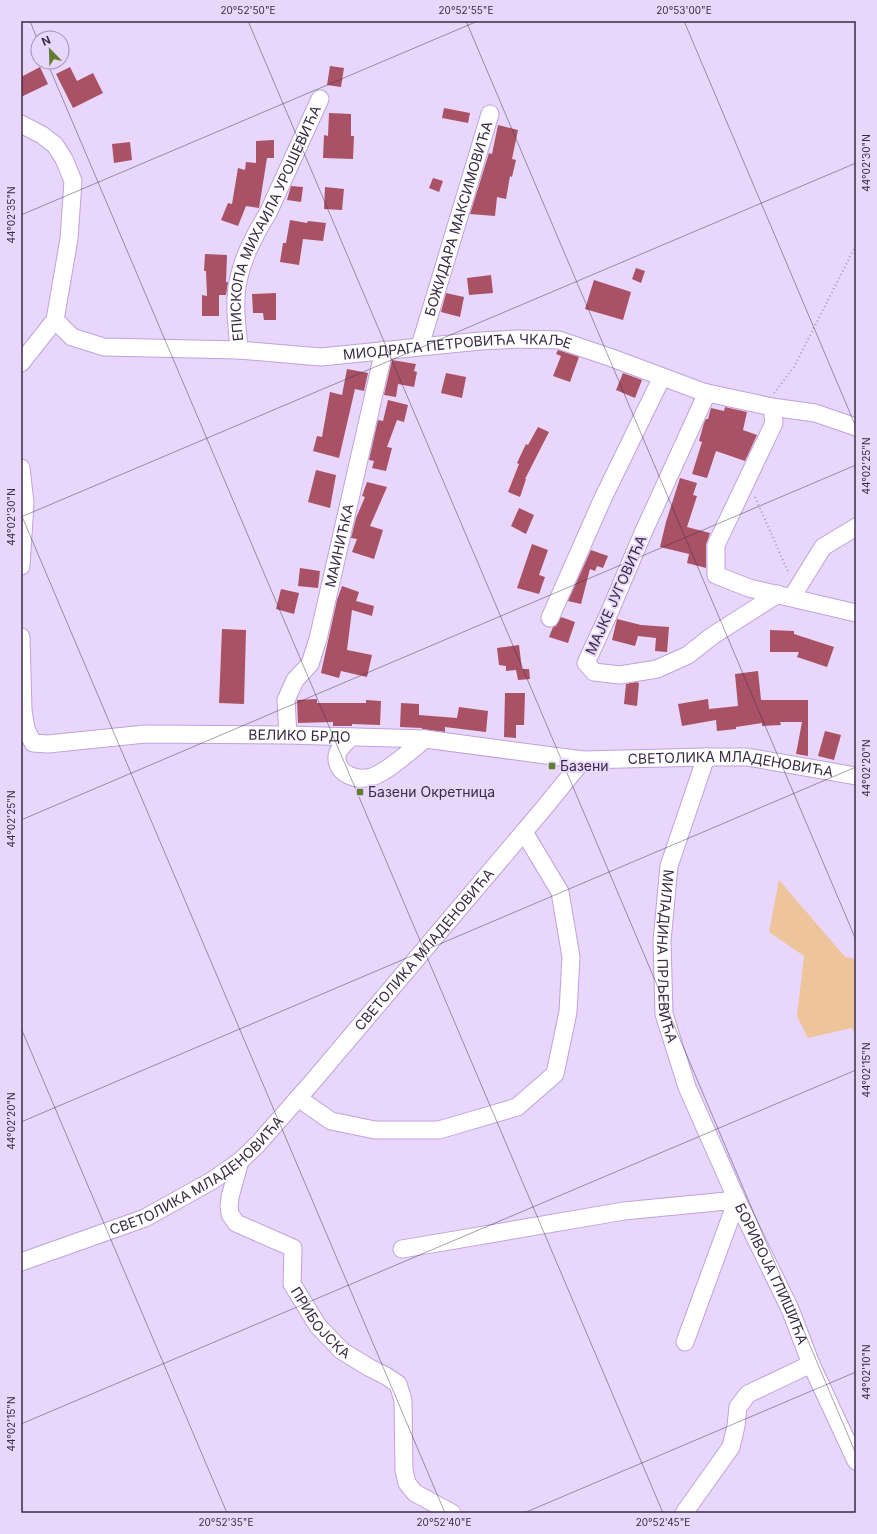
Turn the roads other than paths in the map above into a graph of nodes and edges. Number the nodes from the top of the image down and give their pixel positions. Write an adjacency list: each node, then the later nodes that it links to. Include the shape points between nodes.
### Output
1 (320, 99): 6 (street, ЕПИСКОПА МИХАИЛА УРОШЕВИЋА, via 242,264 236,299)
2 (490, 114): 5 (street, БОЖИДАРА МАКСИМОВИЋА)
3 (21, 124): 4 (street, via 55,145 64,158 73,181 70,239)
4 (55, 320): 6 (street, МИОДРАГА ПЕТРОВИЋА ЧКАЉЕ, via 72,337 104,347); 8 (street)
5 (420, 346): 7 (street, МИОДРАГА ПЕТРОВИЋА ЧКАЉЕ); 9 (street, МИОДРАГА ПЕТРОВИЋА ЧКАЉЕ, via 518,339 559,340)
6 (239, 350): 7 (street, МИОДРАГА ПЕТРОВИЋА ЧКАЉЕ, via 321,357)
7 (384, 350): 20 (street, МАИНИЋКА, via 318,640 310,664 295,680 286,700)
8 (21, 363)
9 (662, 377): 10 (street, МИОДРАГА ПЕТРОВИЋА ЧКАЉЕ); 18 (street, via 602,498)
10 (707, 393): 11 (street, МИОДРАГА ПЕТРОВИЋА ЧКАЉЕ); 16 (street, МАЈКЕ ЈУГОВИЋА, via 586,664 594,672 620,675 657,669 688,655 712,636)
11 (771, 402): 12 (street, МИОДРАГА ПЕТРОВИЋА ЧКАЉЕ); 16 (street, via 774,422 716,545 716,575 749,588)
12 (856, 426)
13 (21, 468): 15 (street, via 25,504)
14 (856, 527): 16 (street, via 823,547)
15 (21, 566)
16 (789, 593): 17 (street)
17 (856, 613)
18 (550, 618)
19 (21, 637): 23 (street, via 23,710)
20 (288, 735): 21 (street, ВЕЛИКО БРДО); 23 (street, ВЕЛИКО БРДО, via 145,734 48,744)
21 (351, 737): 22 (street, ВЕЛИКО БРДО); 22 (street, via 338,752 338,764 347,775 361,779 372,777 384,770)
22 (425, 739): 25 (street, ВЕЛИКО БРДО)
23 (27, 740)
24 (706, 757): 25 (street, СВЕТОЛИКА МЛАДЕНОВИЋА); 26 (street, СВЕТОЛИКА МЛАДЕНОВИЋА, via 747,758); 28 (street, МИЛАДИНА ПРЉЕВИЋА, via 669,866 662,941 664,1014)
25 (582, 760): 27 (street, СВЕТОЛИКА МЛАДЕНОВИЋА)
26 (856, 776)
27 (524, 832): 29 (street, СВЕТОЛИКА МЛАДЕНОВИЋА); 29 (street, via 560,892 571,957 568,1012 555,1074 517,1107 439,1130 375,1130 331,1122)
28 (687, 1087): 31 (street, БОРИВОЈА ГЛИШИЋА)
29 (298, 1098): 30 (street, СВЕТОЛИКА МЛАДЕНОВИЋА)
30 (240, 1161): 33 (street, СВЕТОЛИКА МЛАДЕНОВИЋА, via 213,1180 145,1218); 37 (street, ПРИБОЈСКА, via 229,1206 230,1214 236,1223 293,1248 292,1284 318,1326 342,1351 398,1384 403,1400 404,1470 407,1483 415,1493)
31 (737, 1200): 32 (street, via 624,1211); 34 (street); 35 (street, БОРИВОЈА ГЛИШИЋА, via 790,1309)
32 (402, 1249)
33 (21, 1262)
34 (685, 1342)
35 (812, 1364): 36 (street, БОРИВОЈА ГЛИШИЋА); 38 (street, via 748,1394 738,1407 731,1447)
36 (856, 1461)
37 (452, 1513)
38 (684, 1513)

